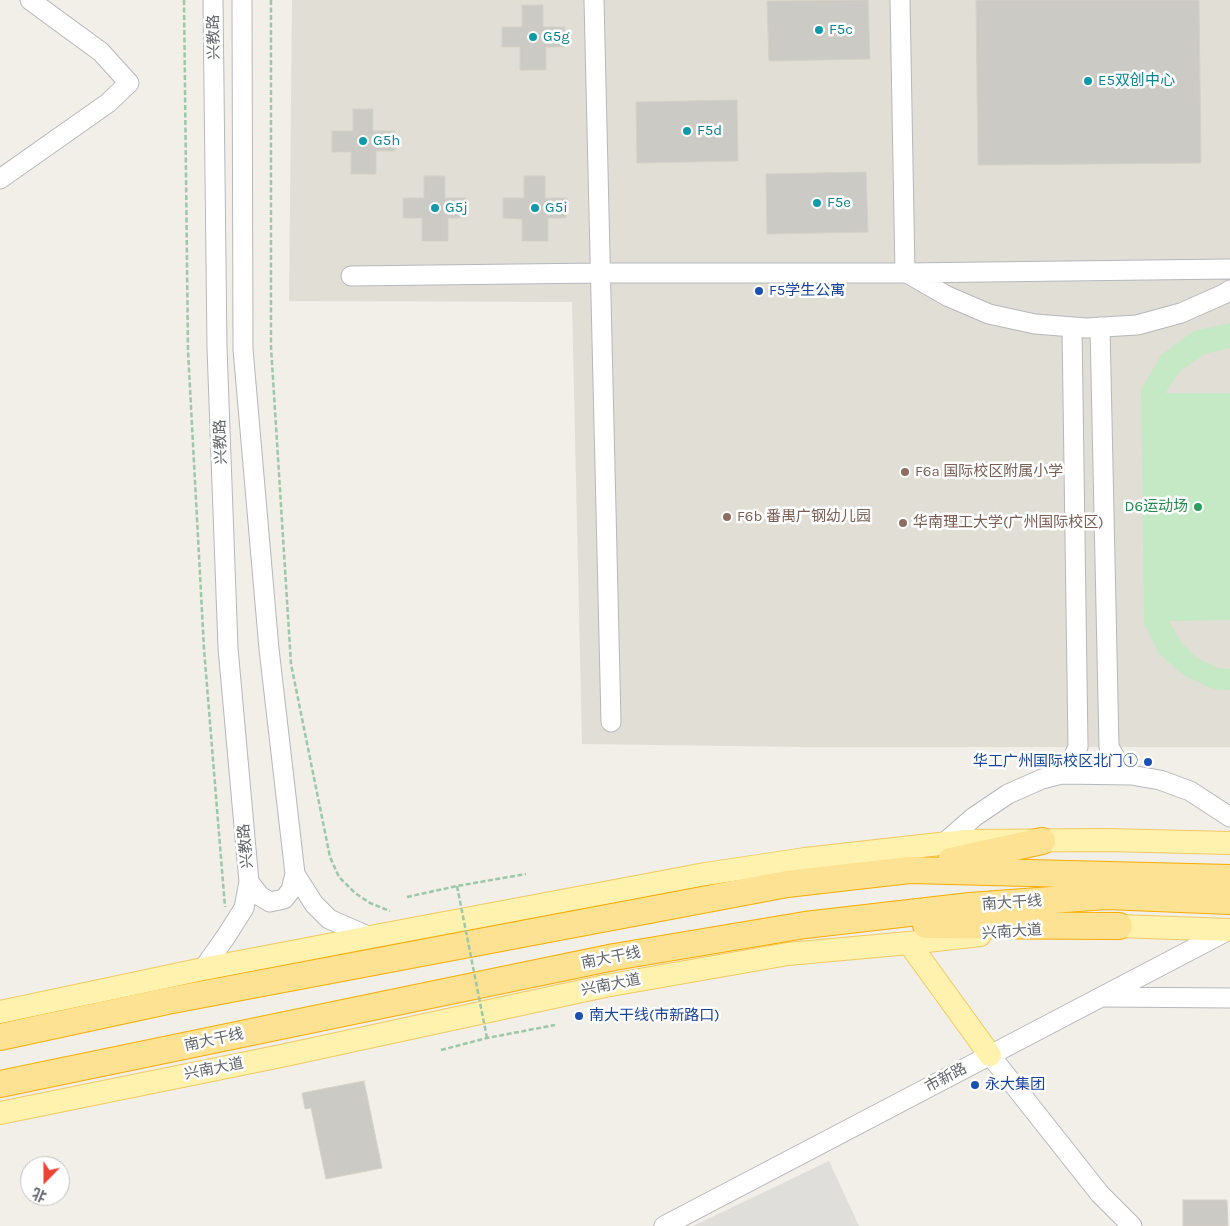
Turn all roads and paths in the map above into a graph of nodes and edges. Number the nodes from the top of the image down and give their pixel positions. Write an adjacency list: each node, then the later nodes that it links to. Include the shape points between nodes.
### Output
1 (30, 0): 8 (street, via 101,52 129,83 108,103)
2 (184, 0): 35 (path, via 188,351 204,649)
3 (213, 0): 27 (street, 兴教路, via 217,348 228,648)
4 (242, 0): 24 (street, 兴教路, via 243,349 269,649)
5 (271, 0): 31 (path, via 271,348 291,664 330,857 339,877 355,893)
6 (594, 0): 10 (street)
7 (900, 0): 11 (street)
8 (0, 179)
9 (1230, 269): 11 (street)
10 (600, 273): 11 (street); 12 (street); 16 (street)
11 (905, 273): 14 (street, via 989,314 1035,324)
12 (351, 276)
13 (1230, 290): 15 (street, via 1181,313 1137,325)
14 (1072, 327): 15 (street); 17 (street, via 1078,747 1072,762)
15 (1100, 327): 18 (street, via 1110,747 1117,761)
16 (611, 722)
17 (1061, 774): 18 (street); 22 (street, via 1008,794 974,816)
18 (1131, 775): 19 (street, via 1160,780 1190,791)
19 (1230, 817)
20 (1042, 841): 21 (main road); 22 (main road); 23 (highway)
21 (1230, 843)
22 (943, 844): 36 (main road, via 705,874)
23 (909, 870): 26 (highway, 南大干线); 43 (highway, 南大干线, via 752,890 167,1001)
24 (295, 874): 27 (street, via 291,890 284,899 270,902 260,896); 36 (street, via 314,904 329,919)
25 (526, 874): 28 (path)
26 (1230, 878)
27 (249, 882): 35 (street, 兴教路, via 244,908)
28 (457, 886): 29 (path); 44 (path, bridge)
29 (407, 897)
30 (1230, 901): 32 (highway, 南大干线, via 1106,896 970,906)
31 (390, 911)
32 (805, 925): 33 (highway); 47 (highway, 南大干线, via 614,957)
33 (1119, 926): 34 (main road, 兴南大道); 37 (main road, 兴南大道, via 995,933)
34 (1230, 930): 39 (street, 市新路)
35 (227, 935): 38 (street, 兴教路)
36 (370, 937): 38 (main road)
37 (909, 943): 46 (main road); 48 (main road, 兴南大道, via 788,954 605,986)
38 (203, 969): 41 (main road)
39 (1100, 997): 40 (street); 46 (street, 市新路)
40 (1230, 998)
41 (0, 1012)
42 (555, 1025): 44 (path)
43 (0, 1037)
44 (487, 1038): 45 (path)
45 (441, 1050)
46 (990, 1055): 49 (street, 市新路); 50 (street, via 1100,1194)
47 (0, 1084)
48 (0, 1112)
49 (664, 1226)
50 (1132, 1226)

